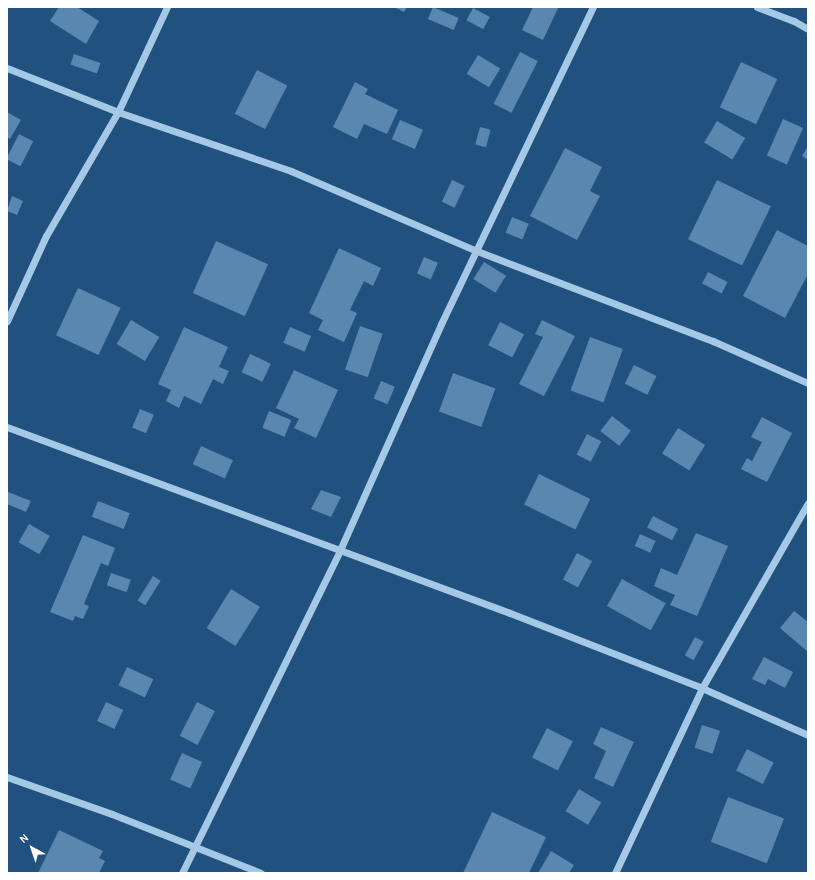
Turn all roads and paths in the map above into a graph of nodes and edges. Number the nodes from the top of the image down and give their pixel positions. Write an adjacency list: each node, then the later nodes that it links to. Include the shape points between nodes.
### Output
1 (167, 7): 6 (street)
2 (593, 7): 7 (street)
3 (757, 7): 4 (street)
4 (808, 29)
5 (7, 68): 6 (street)
6 (118, 112): 7 (street, via 291,171); 8 (street, via 46,236)
7 (477, 251): 9 (street, via 713,341); 12 (street, via 441,324)
8 (7, 321)
9 (808, 384)
10 (7, 427): 12 (street)
11 (808, 503): 13 (street)
12 (340, 550): 13 (street); 16 (street)
13 (702, 688): 14 (street); 19 (street)
14 (808, 735)
15 (7, 777): 16 (street)
16 (194, 847): 17 (street); 18 (street)
17 (182, 873)
18 (261, 873)
19 (615, 873)

